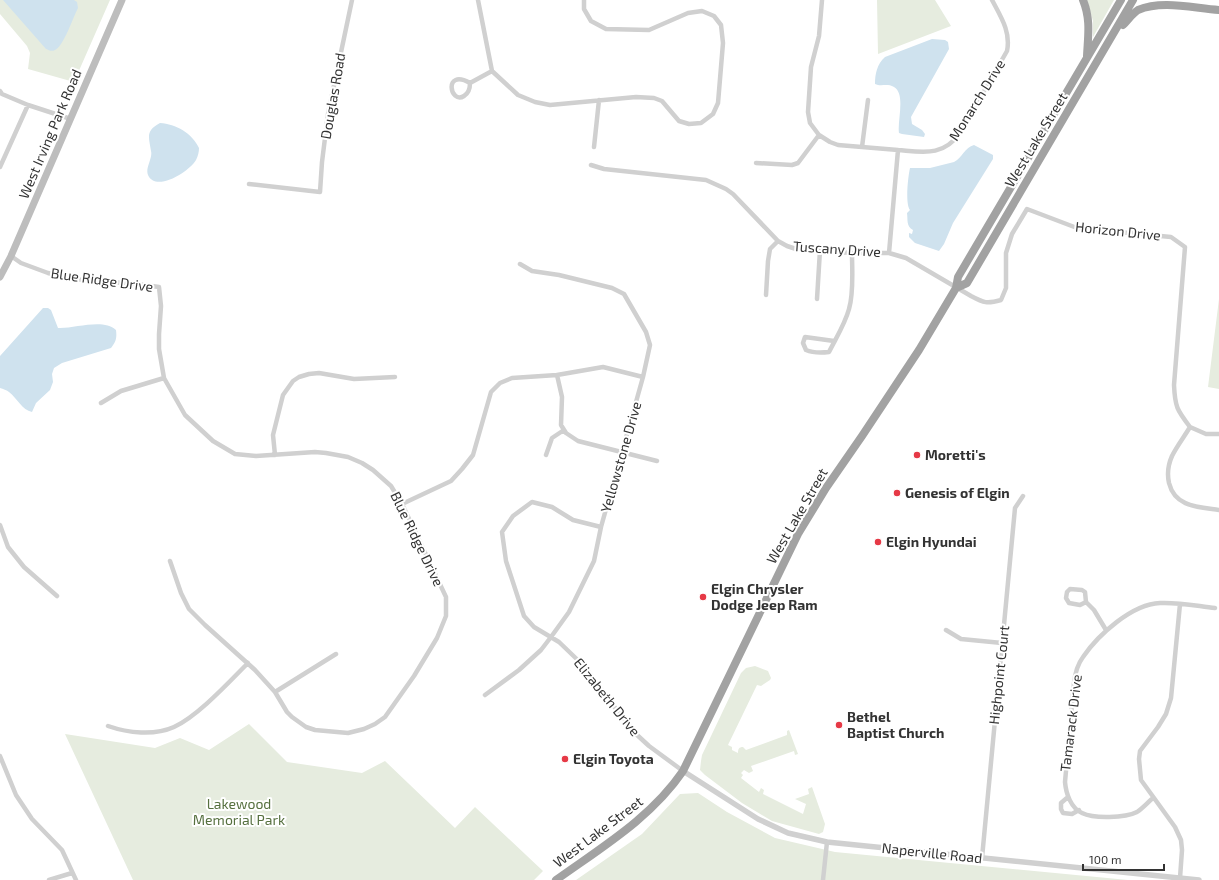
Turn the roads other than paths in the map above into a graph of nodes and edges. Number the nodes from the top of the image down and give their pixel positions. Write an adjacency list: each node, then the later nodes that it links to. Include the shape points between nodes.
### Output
1 (122, 0): 19 (main road, West Irving Park Road)
2 (352, 0): 27 (street, Douglas Road, via 328,114 320,192)
3 (478, 0): 13 (street)
4 (584, 0): 16 (street, via 584,9 591,21 606,29 649,30 688,13 702,11 714,16 721,25 723,43 718,103 713,114 700,124 679,121 662,101 654,98)
5 (822, 0): 20 (street, via 819,36 810,67 807,107 810,123)
6 (992, 0): 23 (street, Monarch Drive, via 1006,27 1007,52 960,133 950,144 939,150)
7 (1083, 0): 12 (highway, via 1090,30)
8 (1121, 0): 12 (highway, West Lake Street)
9 (1133, 0): 11 (highway, West Lake Street)
10 (1219, 10): 11 (highway, via 1171,1 1157,2 1137,11)
11 (1114, 35): 35 (highway, West Lake Street, via 967,283)
12 (1087, 58): 35 (highway, West Lake Street, via 958,277)
13 (492, 71): 14 (street); 16 (street, via 518,95 535,102 550,105)
14 (470, 83): 14 (street, via 465,96 461,98 453,94 451,89 455,80 464,79)
15 (0, 91): 18 (street)
16 (599, 100): 21 (street)
17 (868, 100): 22 (street)
18 (28, 105): 19 (street); 26 (street)
19 (71, 119): 32 (main road, West Irving Park Road)
20 (819, 135): 22 (street, Monarch Drive, via 834,144); 24 (street, via 798,163)
21 (594, 147)
22 (862, 147): 23 (street, Monarch Drive)
23 (898, 150): 31 (street)
24 (756, 163)
25 (591, 165): 28 (street, Tuscany Drive, via 604,169 706,180 717,184 733,194)
26 (0, 167)
27 (249, 184)
28 (778, 241): 29 (street, Tuscany Drive, via 796,249); 36 (street, via 770,249)
29 (820, 250): 30 (street, Tuscany Drive); 37 (street)
30 (852, 253): 31 (street, Tuscany Drive); 38 (street, via 850,308)
31 (889, 253): 35 (street, Tuscany Drive, via 906,258)
32 (11, 256): 34 (main road, West Irving Park Road); 42 (street, Blue Ridge Drive, via 21,263 48,273 71,278 159,287 159,348)
33 (520, 264): 41 (street, Yellowstone Drive, via 532,271 612,288 624,294 646,332 650,345)
34 (0, 277)
35 (956, 288): 44 (street, Horizon Drive, via 980,301 990,303 1001,300 1006,288 1006,253 1012,234 1027,209 1077,228 1171,237 1185,247 1174,385 1175,404); 71 (highway, West Lake Street, via 919,350 798,534)
36 (766, 295)
37 (817, 299)
38 (834, 341): 38 (street, via 828,352 821,353 806,350 803,343 805,337)
39 (557, 375): 41 (street, via 603,367); 45 (street, via 562,396 561,425); 52 (street, via 512,378 500,383 491,392 472,455 462,469 451,481)
40 (394, 377): 48 (street, via 354,379 319,373 299,377 282,395 273,435)
41 (643, 377): 47 (street, Yellowstone Drive)
42 (164, 378): 43 (street, via 121,391); 48 (street, Blue Ridge Drive, via 185,415 213,441 235,454)
43 (101, 403)
44 (1190, 427): 46 (street, via 1206,434); 53 (street, via 1172,457 1167,474 1171,491 1182,502)
45 (564, 430): 47 (street, via 578,441); 49 (street, via 552,438)
46 (1219, 434)
47 (623, 452): 50 (street); 55 (street, Yellowstone Drive)
48 (275, 455): 52 (street, Blue Ridge Drive, via 316,452 348,457 380,476 391,486)
49 (546, 455)
50 (658, 461)
51 (1023, 496): 64 (street, Highpoint Court, via 1015,508)
52 (402, 504): 67 (street, Blue Ridge Drive, via 446,597 446,616 437,638 414,676 385,717 364,729 348,733 315,730 302,724 287,712)
53 (1219, 510)
54 (0, 525): 57 (street, via 8,547 24,567)
55 (601, 527): 63 (street, Yellowstone Drive, via 594,561 569,612); 63 (street, Elizabeth Drive, via 573,520 552,507 532,502 513,516 502,532 506,561 524,616 534,628)
56 (170, 561): 66 (street, Blue Ridge Drive, via 189,609)
57 (57, 596)
58 (1086, 602): 58 (street, via 1085,592 1082,590 1070,589 1067,592 1066,598 1069,603); 62 (street)
59 (1180, 604): 60 (street, Tamarack Drive); 62 (street, Tamarack Drive, via 1160,603 1137,609); 73 (street, via 1171,698 1166,714 1140,751 1139,758 1141,780)
60 (1215, 608)
61 (946, 630): 64 (street, via 961,639)
62 (1106, 630): 72 (street, Tamarack Drive, via 1082,658 1076,672 1064,782)
63 (552, 638): 68 (street, Yellowstone Drive, via 519,670); 71 (street, Elizabeth Drive, via 585,667 636,734)
64 (1002, 643): 76 (street, Highpoint Court)
65 (336, 654): 67 (street)
66 (248, 663): 67 (street, Blue Ridge Drive); 69 (street, via 213,697 174,727 143,732 122,731)
67 (275, 692)
68 (486, 695)
69 (108, 726)
70 (0, 756): 77 (street, via 16,795 32,819 62,850)
71 (683, 770): 75 (street, Naperville Road, via 758,819 788,833); 81 (highway, West Lake Street, via 656,804 641,818 617,838)
72 (1068, 797): 74 (street, Tamarack Drive); 74 (street, Tamarack Drive, via 1061,804 1064,813 1072,814)
73 (1153, 798): 74 (street, Tamarack Drive, via 1137,811 1125,816 1108,818 1082,813); 78 (street, via 1175,827 1181,840)
74 (1079, 810)
75 (827, 842): 76 (street, Naperville Road); 82 (street)
76 (982, 858): 78 (street, Naperville Road)
77 (72, 873): 79 (street); 80 (street)
78 (1180, 878): 83 (street, Naperville Road)
79 (49, 880)
80 (76, 880)
81 (556, 880)
82 (823, 880)
83 (1199, 880)

